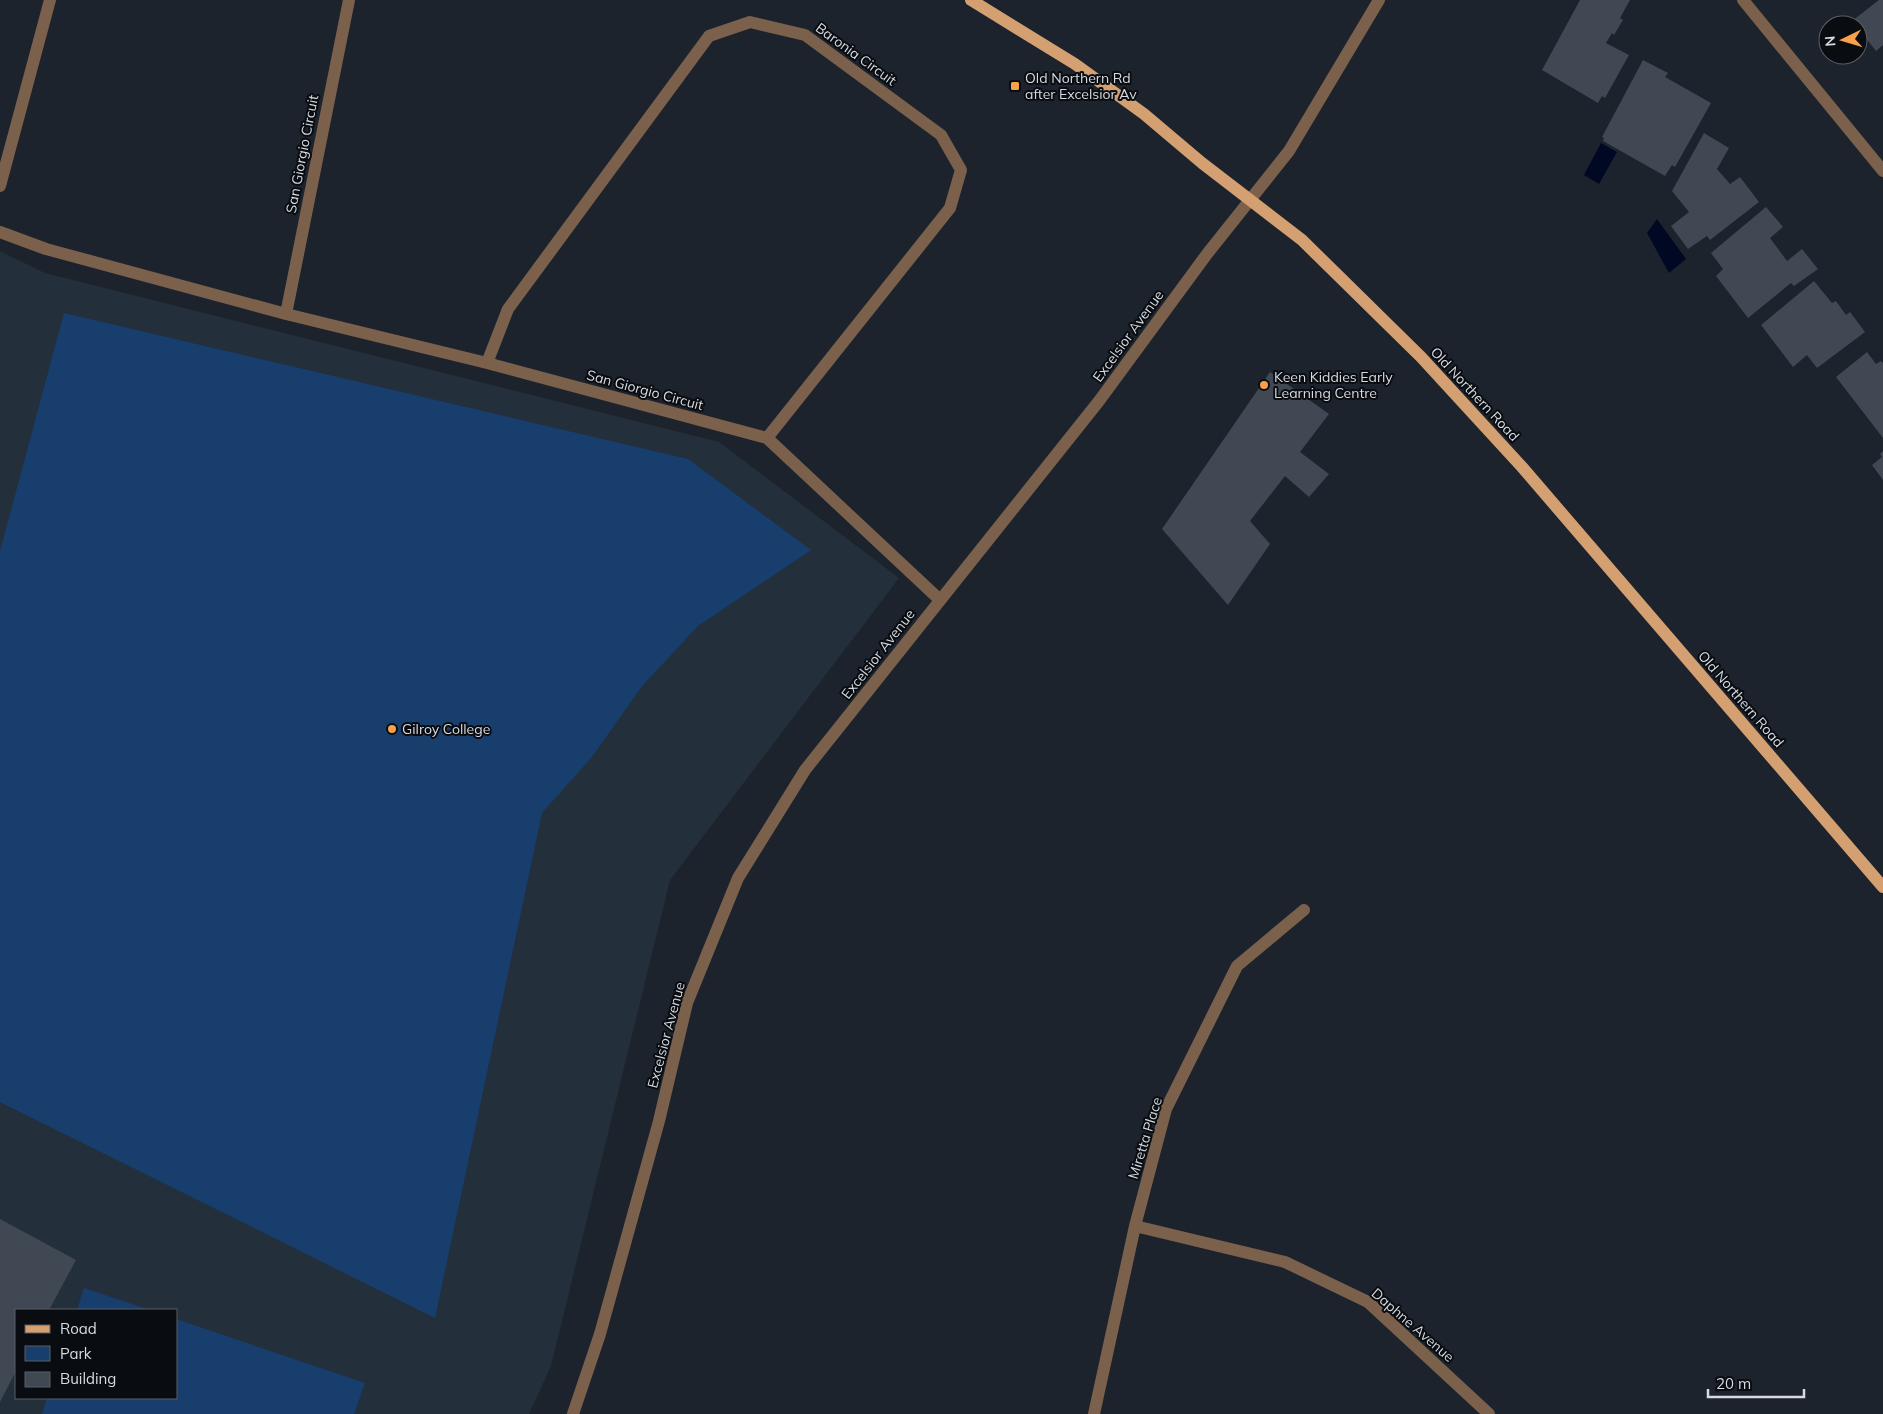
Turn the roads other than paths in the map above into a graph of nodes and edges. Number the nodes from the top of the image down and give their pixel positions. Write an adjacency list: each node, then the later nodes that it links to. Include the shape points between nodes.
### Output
1 (50, 0): 7 (street)
2 (349, 0): 10 (street, San Giorgio Circuit)
3 (971, 0): 8 (main road, Old Northern Road, via 1075,64 1144,114)
4 (1379, 0): 8 (street, Excelsior Avenue, via 1289,151)
5 (1743, 0): 6 (street)
6 (1883, 171)
7 (0, 186)
8 (1251, 200): 13 (street, Excelsior Avenue, via 1207,254 1099,401); 14 (main road, Old Northern Road, via 1302,240 1441,379 1522,468)
9 (0, 232): 10 (street, San Giorgio Circuit, via 46,249)
10 (286, 314): 11 (street, San Giorgio Circuit)
11 (487, 363): 12 (street, San Giorgio Circuit); 12 (street, Baronia Circuit, via 508,309 709,36 750,22 805,34 942,135 961,170 950,208)
12 (767, 438): 13 (street, San Giorgio Circuit)
13 (940, 600): 17 (street, Excelsior Avenue, via 805,770 738,878 687,1003 600,1334)
14 (1883, 887)
15 (1304, 910): 16 (street, Miretta Place, via 1237,966 1166,1109)
16 (1135, 1226): 18 (street, Miretta Place); 19 (street, Daphne Avenue, via 1285,1262 1368,1302)
17 (573, 1414)
18 (1094, 1414)
19 (1489, 1414)

